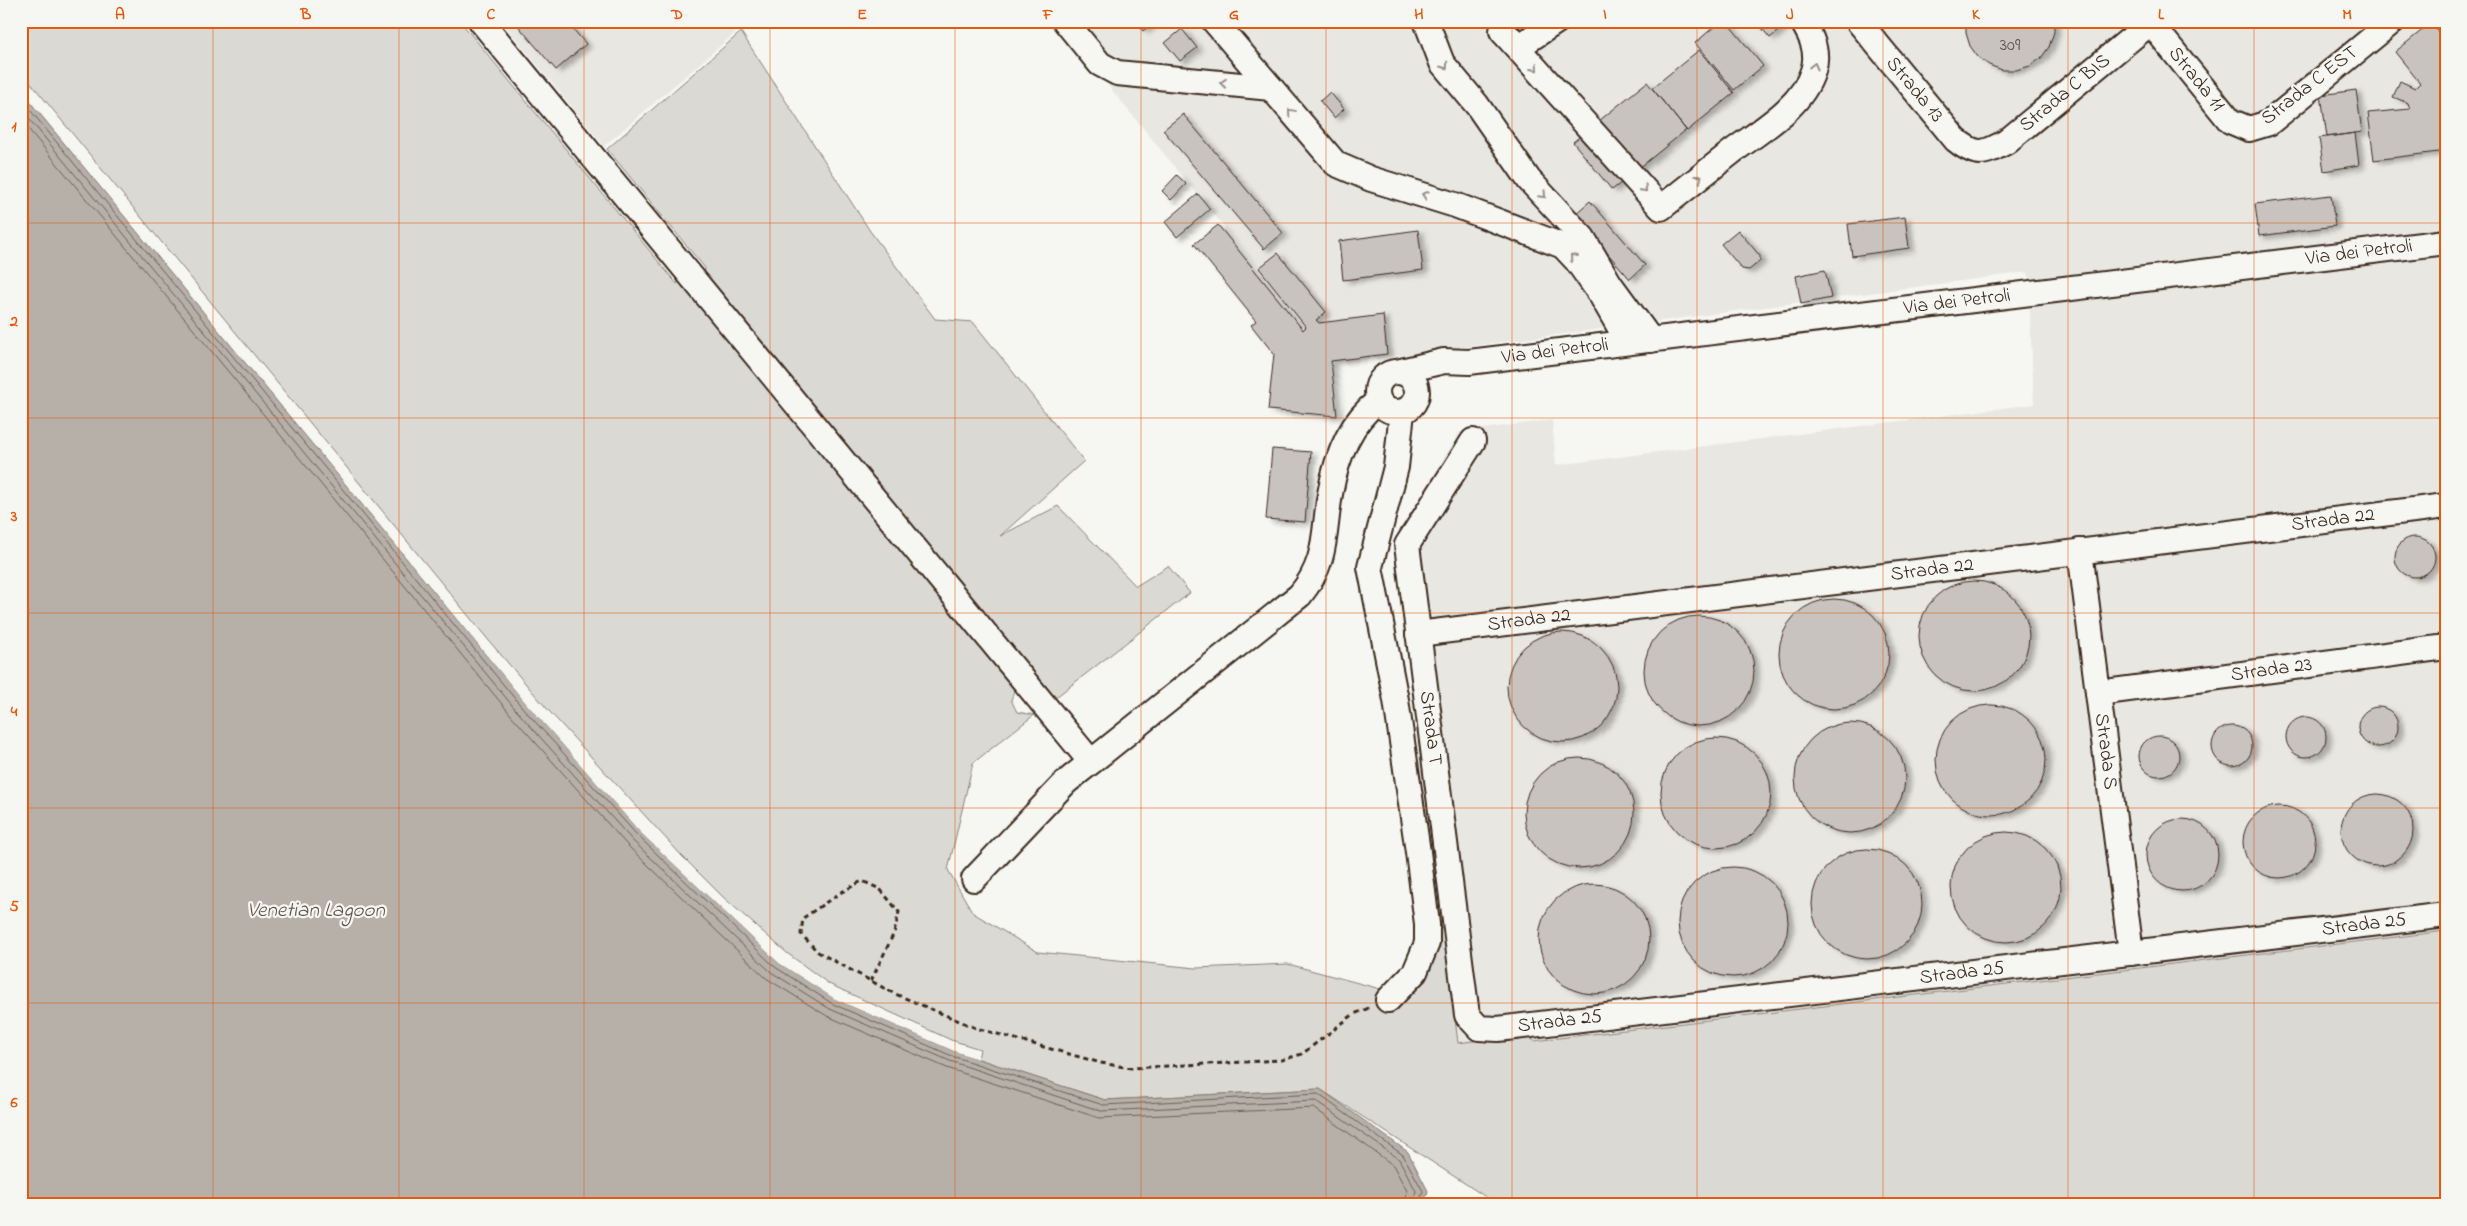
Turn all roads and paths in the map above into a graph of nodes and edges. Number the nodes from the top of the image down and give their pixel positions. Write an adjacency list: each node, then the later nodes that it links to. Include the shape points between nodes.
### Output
1 (481, 21): 26 (street)
2 (1065, 21): 11 (street, one-way to 2, via 1117,73 1100,64)
3 (1214, 21): 11 (street)
4 (1426, 21): 15 (street, one-way to 15, via 1442,63 1477,105 1529,180 1583,238)
5 (1557, 21): 10 (street, via 1518,44)
6 (1802, 21): 10 (street, one-way to 6, via 1661,208 1777,117 1807,84 1816,58 1814,45)
7 (1858, 21): 13 (street, Strada 13, via 1956,140)
8 (2393, 21): 12 (street, Strada C EST, via 2269,122)
9 (2150, 22): 12 (street, Strada 11, via 2230,121); 13 (street, Strada C BIS, via 2006,142 1986,153)
10 (1498, 26)
11 (1271, 88): 15 (street, one-way to 11, via 1563,246 1455,205 1345,169 1328,156)
12 (2249, 129)
13 (1976, 152)
14 (2446, 242): 15 (street, Via dei Petroli)
15 (1639, 341): 16 (street, Via dei Petroli)
16 (1469, 362): 17 (street, Via dei Petroli, via 1444,361); 19 (street, Via dei Petroli, via 1444,376)
17 (1398, 372): 18 (street, via 1380,381 1376,394); 19 (street, via 1404,373 1417,387)
18 (1378, 401): 19 (street, via 1388,411); 26 (street, via 1362,415 1345,442 1330,495 1323,555 1307,587 1293,603)
19 (1409, 406): 31 (street, via 1370,567 1396,700 1425,906 1427,943 1415,972)
20 (1473, 441): 23 (street, Strada T, via 1407,545)
21 (2446, 506): 22 (street, Strada 22)
22 (2080, 551): 23 (street, Strada 22); 25 (street, Strada S)
23 (1418, 634): 32 (street, Strada T, via 1467,1015)
24 (2446, 649): 25 (street, Strada 23)
25 (2098, 693): 29 (street, Strada S)
26 (1091, 762): 27 (street, via 1066,782)
27 (974, 879)
28 (2446, 915): 29 (street, Strada 25)
29 (2131, 952): 32 (street, Strada 25, via 1508,1028)
30 (871, 981): 30 (path, via 818,952 801,934 803,918 862,881 880,890 899,912 894,933); 31 (path, via 976,1028 1101,1063 1131,1068 1282,1060 1302,1054 1354,1014)
31 (1388, 1000)
32 (1478, 1028)

